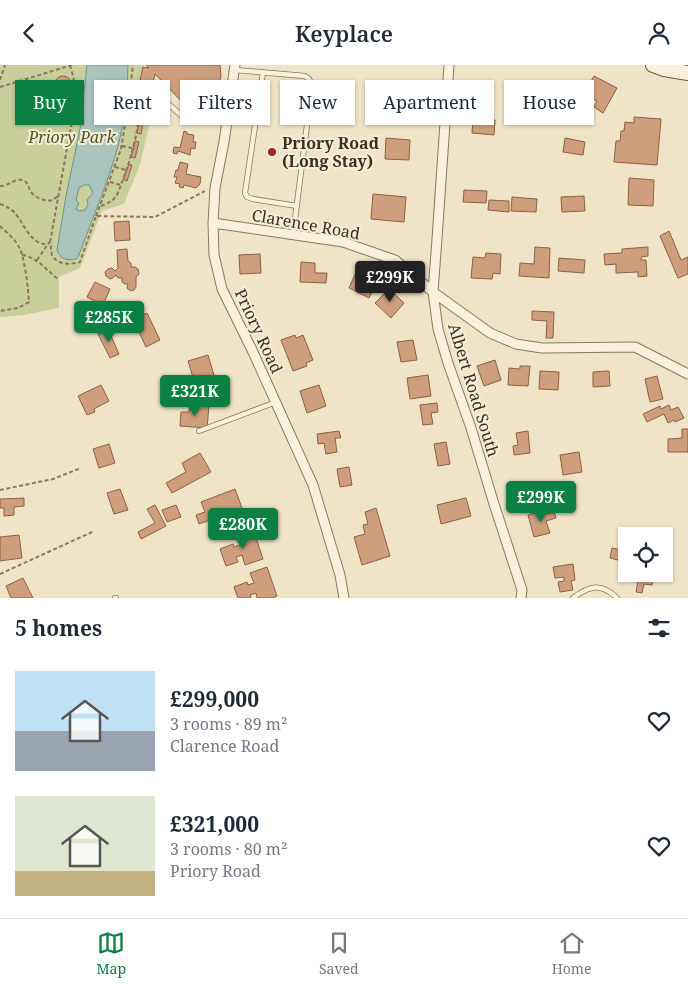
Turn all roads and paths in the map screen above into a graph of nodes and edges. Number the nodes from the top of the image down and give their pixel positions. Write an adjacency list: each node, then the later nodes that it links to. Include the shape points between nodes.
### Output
1 (5, 65): 9 (path)
2 (71, 65): 12 (path); 26 (path, via 74,105)
3 (133, 65): 10 (path)
4 (448, 65): 38 (street, Albert Road South)
5 (653, 65): 8 (street)
6 (235, 67): 7 (lane); 11 (street, Priory Road)
7 (264, 72): 29 (lane, via 305,76 312,86); 29 (lane, via 245,193 253,199)
8 (688, 73)
9 (0, 77)
10 (131, 80)
11 (233, 80)
12 (0, 87)
13 (170, 105): 14 (lane)
14 (180, 114)
15 (126, 125): 18 (path)
16 (138, 125): 19 (path)
17 (226, 125): 25 (street, Priory Road)
18 (122, 146): 19 (path); 20 (path)
19 (132, 148): 21 (path)
20 (115, 167): 21 (path); 22 (path)
21 (126, 170): 23 (path)
22 (110, 182): 23 (path); 28 (path)
23 (121, 185): 28 (path, via 112,201)
24 (0, 186): 26 (path, via 24,180 31,192 42,199 53,199)
25 (215, 188): 30 (path, via 155,217); 31 (street, Priory Road)
26 (59, 195): 34 (path)
27 (0, 203): 34 (path, via 14,212 38,243)
28 (101, 206): 30 (path)
29 (297, 206): 33 (lane)
30 (96, 216): 34 (path, via 80,262 58,261 52,255)
31 (213, 223): 33 (street, Clarence Road); 41 (street, Priory Road, via 214,255 222,289)
32 (0, 226): 35 (path, via 19,246)
33 (293, 231): 38 (street, Clarence Road, via 343,242 395,260)
34 (49, 243): 36 (path)
35 (22, 255): 36 (path); 39 (path, via 30,302)
36 (37, 260): 37 (path)
37 (58, 279)
38 (433, 292): 40 (street, Clarence Road, via 490,333 516,344 542,349 635,347); 48 (street, Albert Road South, via 438,329 522,590)
39 (0, 311)
40 (688, 374)
41 (276, 402): 42 (lane); 47 (street, Priory Road, via 313,485)
42 (199, 431)
43 (81, 468): 44 (path, via 53,479)
44 (0, 490)
45 (92, 532): 46 (path)
46 (0, 573)
47 (344, 598)
48 (521, 598)
49 (573, 598): 50 (lane, via 594,587)
50 (617, 598)

